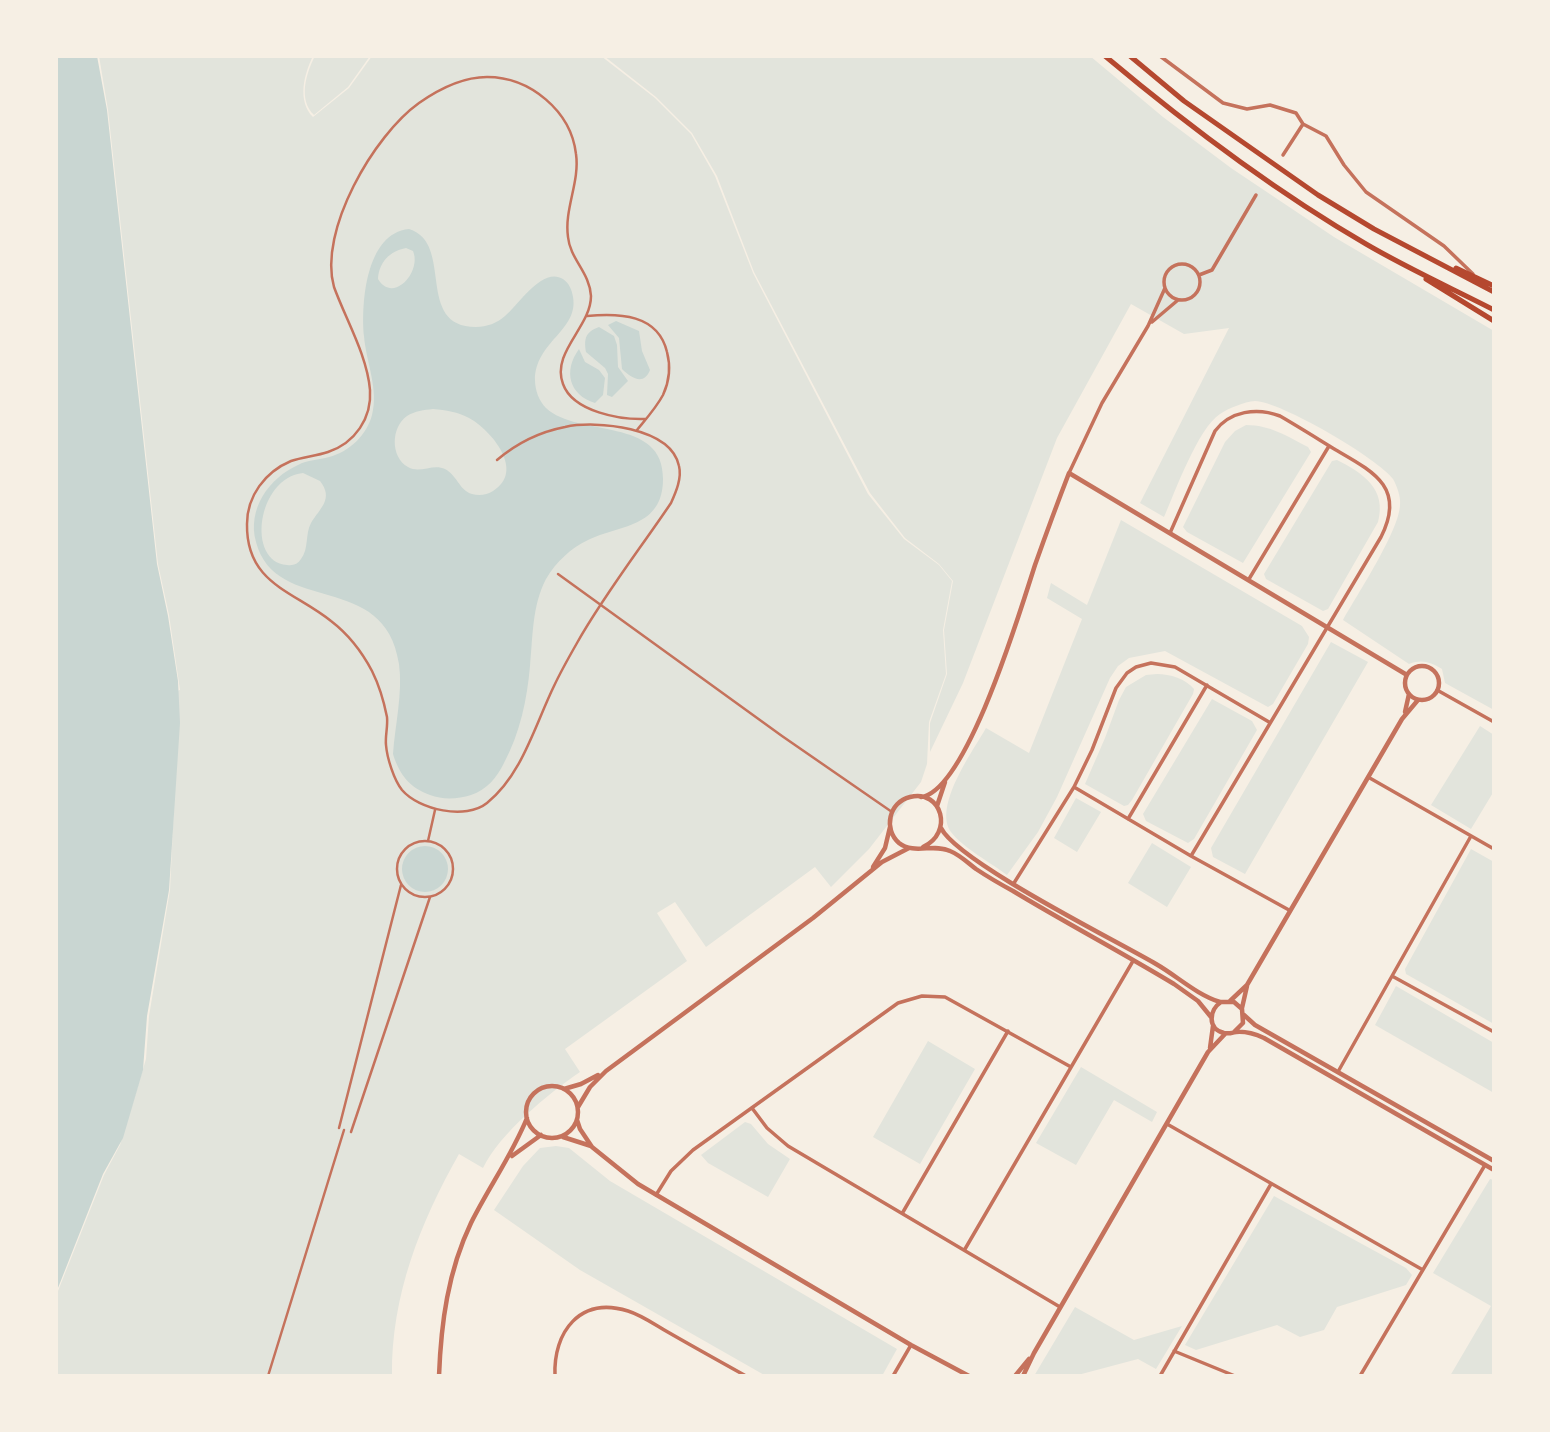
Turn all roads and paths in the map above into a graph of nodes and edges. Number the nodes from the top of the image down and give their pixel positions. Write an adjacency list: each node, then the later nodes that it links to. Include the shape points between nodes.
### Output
1 (1105, 56): 8 (highway, via 1174,114 1310,209)
2 (1130, 56): 7 (highway, via 1184,101)
3 (1160, 56): 4 (street, via 1223,103 1247,109 1286,108)
4 (1303, 124): 5 (street); 10 (street, via 1326,135 1366,192 1444,246)
5 (1283, 155)
6 (1256, 195): 9 (street, via 1212,271)
7 (1374, 229): 10 (highway); 12 (highway)
8 (1391, 257): 14 (highway); 16 (highway)
9 (1199, 275): 11 (street, via 1189,265 1176,265 1166,274); 13 (street, via 1195,294)
10 (1477, 278): 12 (highway)
11 (1165, 288): 13 (street); 17 (street)
12 (1494, 289)
13 (1180, 299): 17 (street)
14 (1494, 310)
15 (587, 316): 18 (street, via 564,358 564,386 573,399 595,410); 18 (street, via 635,318 651,326 662,339 669,377); 41 (street, via 590,287 567,233 576,153 568,127 554,107 528,88 487,77 449,86 401,118 356,180 331,259 334,288 368,376 368,415 356,435 338,448 270,473 249,506 247,525 256,562 268,578 332,621 360,651 379,689 387,719 386,744 401,789)
16 (1494, 321)
17 (1148, 326): 22 (street, via 1102,403)
18 (646, 419): 19 (street)
19 (636, 430): 21 (street, via 601,424 568,426 515,447); 26 (street, via 668,448 676,458 680,468 677,489)
20 (1329, 446): 23 (street, via 1275,414 1251,411 1231,417 1215,431); 25 (street); 27 (street, via 1377,476 1388,492 1391,511 1381,537)
21 (498, 460)
22 (1069, 474): 23 (street); 37 (street, via 988,699)
23 (1170, 533): 25 (street)
24 (558, 574): 26 (street)
25 (1249, 579): 27 (street)
26 (602, 606): 41 (street, via 579,639 511,776 485,805 470,810); 42 (street)
27 (1327, 626): 28 (street); 34 (street)
28 (1407, 675): 30 (street, via 1419,667 1431,669 1438,678); 31 (street)
29 (1207, 685): 34 (street); 38 (street, via 1168,664 1151,663 1127,673 1116,688); 43 (street)
30 (1437, 690): 32 (street, via 1429,699); 35 (street)
31 (1409, 694): 32 (street); 33 (street)
32 (1418, 700): 33 (street)
33 (1402, 719): 36 (street)
34 (1270, 722): 51 (street)
35 (1494, 722)
36 (1367, 777): 46 (street); 56 (street)
37 (947, 778): 39 (street, via 929,796); 40 (street)
38 (1074, 787): 43 (street); 53 (street)
39 (921, 797): 40 (street); 42 (street, via 902,800)
40 (937, 808): 45 (street)
41 (435, 809): 47 (street)
42 (892, 812): 44 (street)
43 (1128, 819): 51 (street)
44 (890, 826): 49 (street, via 895,838); 52 (street, via 884,848)
45 (941, 827): 48 (street, via 936,838); 53 (street, via 950,841)
46 (1471, 836): 50 (street); 58 (street)
47 (428, 841): 54 (street, via 415,842 401,853 396,870); 55 (street, via 447,851 453,868 448,885)
48 (923, 847): 49 (street); 57 (street, via 950,851)
49 (910, 848): 52 (street)
50 (1494, 849)
51 (1191, 856): 56 (street)
52 (866, 876): 72 (street)
53 (1014, 883): 61 (street)
54 (401, 885): 55 (street, via 413,895); 79 (street)
55 (430, 897): 81 (street)
56 (1289, 910): 59 (street)
57 (1133, 961): 63 (street, via 1192,996); 70 (street)
58 (1392, 976): 66 (street); 71 (street)
59 (1247, 985): 60 (street); 62 (street)
60 (1230, 1001): 61 (street); 62 (street)
61 (1221, 1002): 63 (street)
62 (1243, 1012): 67 (street, via 1242,1025); 71 (street, via 1255,1025)
63 (1211, 1017): 64 (street)
64 (1213, 1025): 68 (street); 69 (street)
65 (1008, 1031): 70 (street); 75 (street, via 945,997 910,998); 91 (street)
66 (1494, 1031)
67 (1234, 1032): 68 (street); 87 (street, via 1272,1042)
68 (1226, 1033): 69 (street)
69 (1208, 1052): 78 (street)
70 (1071, 1067): 92 (street)
71 (1339, 1070): 86 (street)
72 (606, 1071): 73 (street); 74 (street)
73 (564, 1089): 74 (street); 76 (street, via 551,1086 536,1092)
74 (578, 1107): 77 (street)
75 (752, 1108): 90 (street, via 684,1158); 91 (street, via 788,1146)
76 (527, 1118): 82 (street); 85 (street)
77 (577, 1120): 83 (street); 84 (street)
78 (1167, 1124): 89 (street); 94 (street)
79 (339, 1128)
80 (344, 1130): 98 (street)
81 (351, 1132)
82 (541, 1135): 83 (street); 85 (street)
83 (561, 1136): 84 (street)
84 (592, 1147): 90 (street)
85 (509, 1159): 99 (street, via 460,1249 444,1313)
86 (1494, 1161)
87 (1485, 1165): 88 (street); 93 (street)
88 (1494, 1171)
89 (1271, 1184): 93 (street); 96 (street)
90 (656, 1195): 95 (street)
91 (903, 1212): 92 (street)
92 (965, 1249): 94 (street)
93 (1423, 1270): 108 (street)
94 (1060, 1307): 97 (street)
95 (911, 1345): 102 (street); 103 (street)
96 (1174, 1351): 106 (street); 107 (street)
97 (1034, 1353): 104 (street); 105 (street)
98 (268, 1376)
99 (439, 1376)
100 (555, 1376): 101 (street, via 557,1348 565,1331 588,1311 606,1307 633,1312)
101 (746, 1376)
102 (893, 1376)
103 (967, 1376)
104 (1015, 1376)
105 (1023, 1376)
106 (1160, 1376)
107 (1235, 1376)
108 (1360, 1376)

